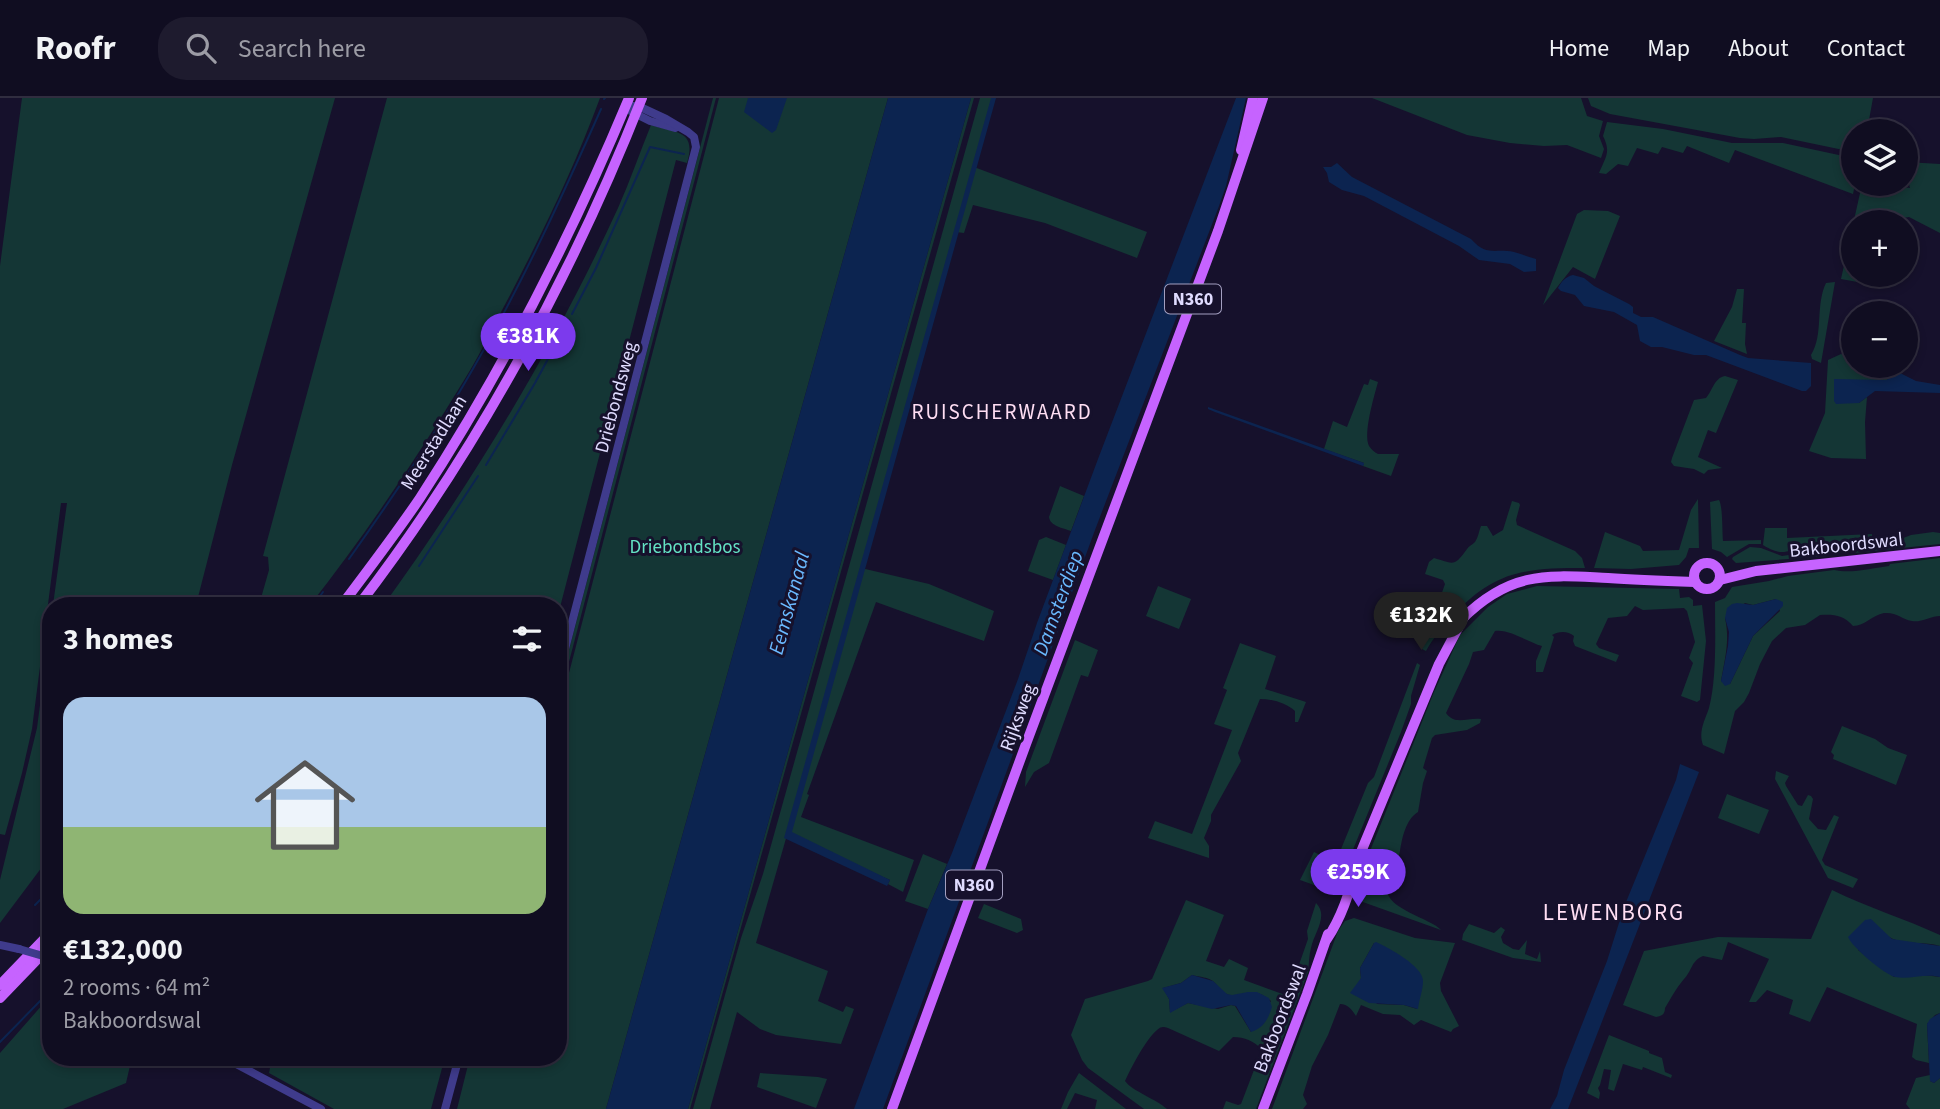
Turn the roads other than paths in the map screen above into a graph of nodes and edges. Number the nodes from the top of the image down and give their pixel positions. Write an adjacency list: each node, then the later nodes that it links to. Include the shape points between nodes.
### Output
1 (1253, 98): 5 (main road, Rijksweg / N360)
2 (1264, 98): 5 (main road, Rijksweg / N360)
3 (627, 102): 4 (street, Driebondsweg); 9 (main road, Meerstadlaan, via 531,310 482,397 419,498)
4 (639, 106): 10 (main road, Meerstadlaan, via 566,271 504,385 423,516); 11 (street, Driebondsweg, via 663,125 694,137 695,155)
5 (1235, 180): 22 (main road, Rijksweg / N360)
6 (1940, 551): 7 (main road, Bakboordswal)
7 (1719, 575): 8 (main road, via 1706,563); 8 (main road, via 1715,587 1708,589 1700,587)
8 (1695, 577): 23 (main road, Bakboordswal, via 1525,580 1494,593 1465,615 1446,649 1356,864)
9 (348, 597)
10 (364, 597)
11 (567, 642)
12 (42, 941): 16 (main road)
13 (0, 945): 15 (street, bridge)
14 (42, 955): 17 (main road)
15 (42, 956)
16 (0, 985)
17 (0, 999)
18 (240, 1066): 20 (street)
19 (456, 1066): 21 (street)
20 (321, 1109)
21 (445, 1109)
22 (892, 1109)
23 (1263, 1109)

